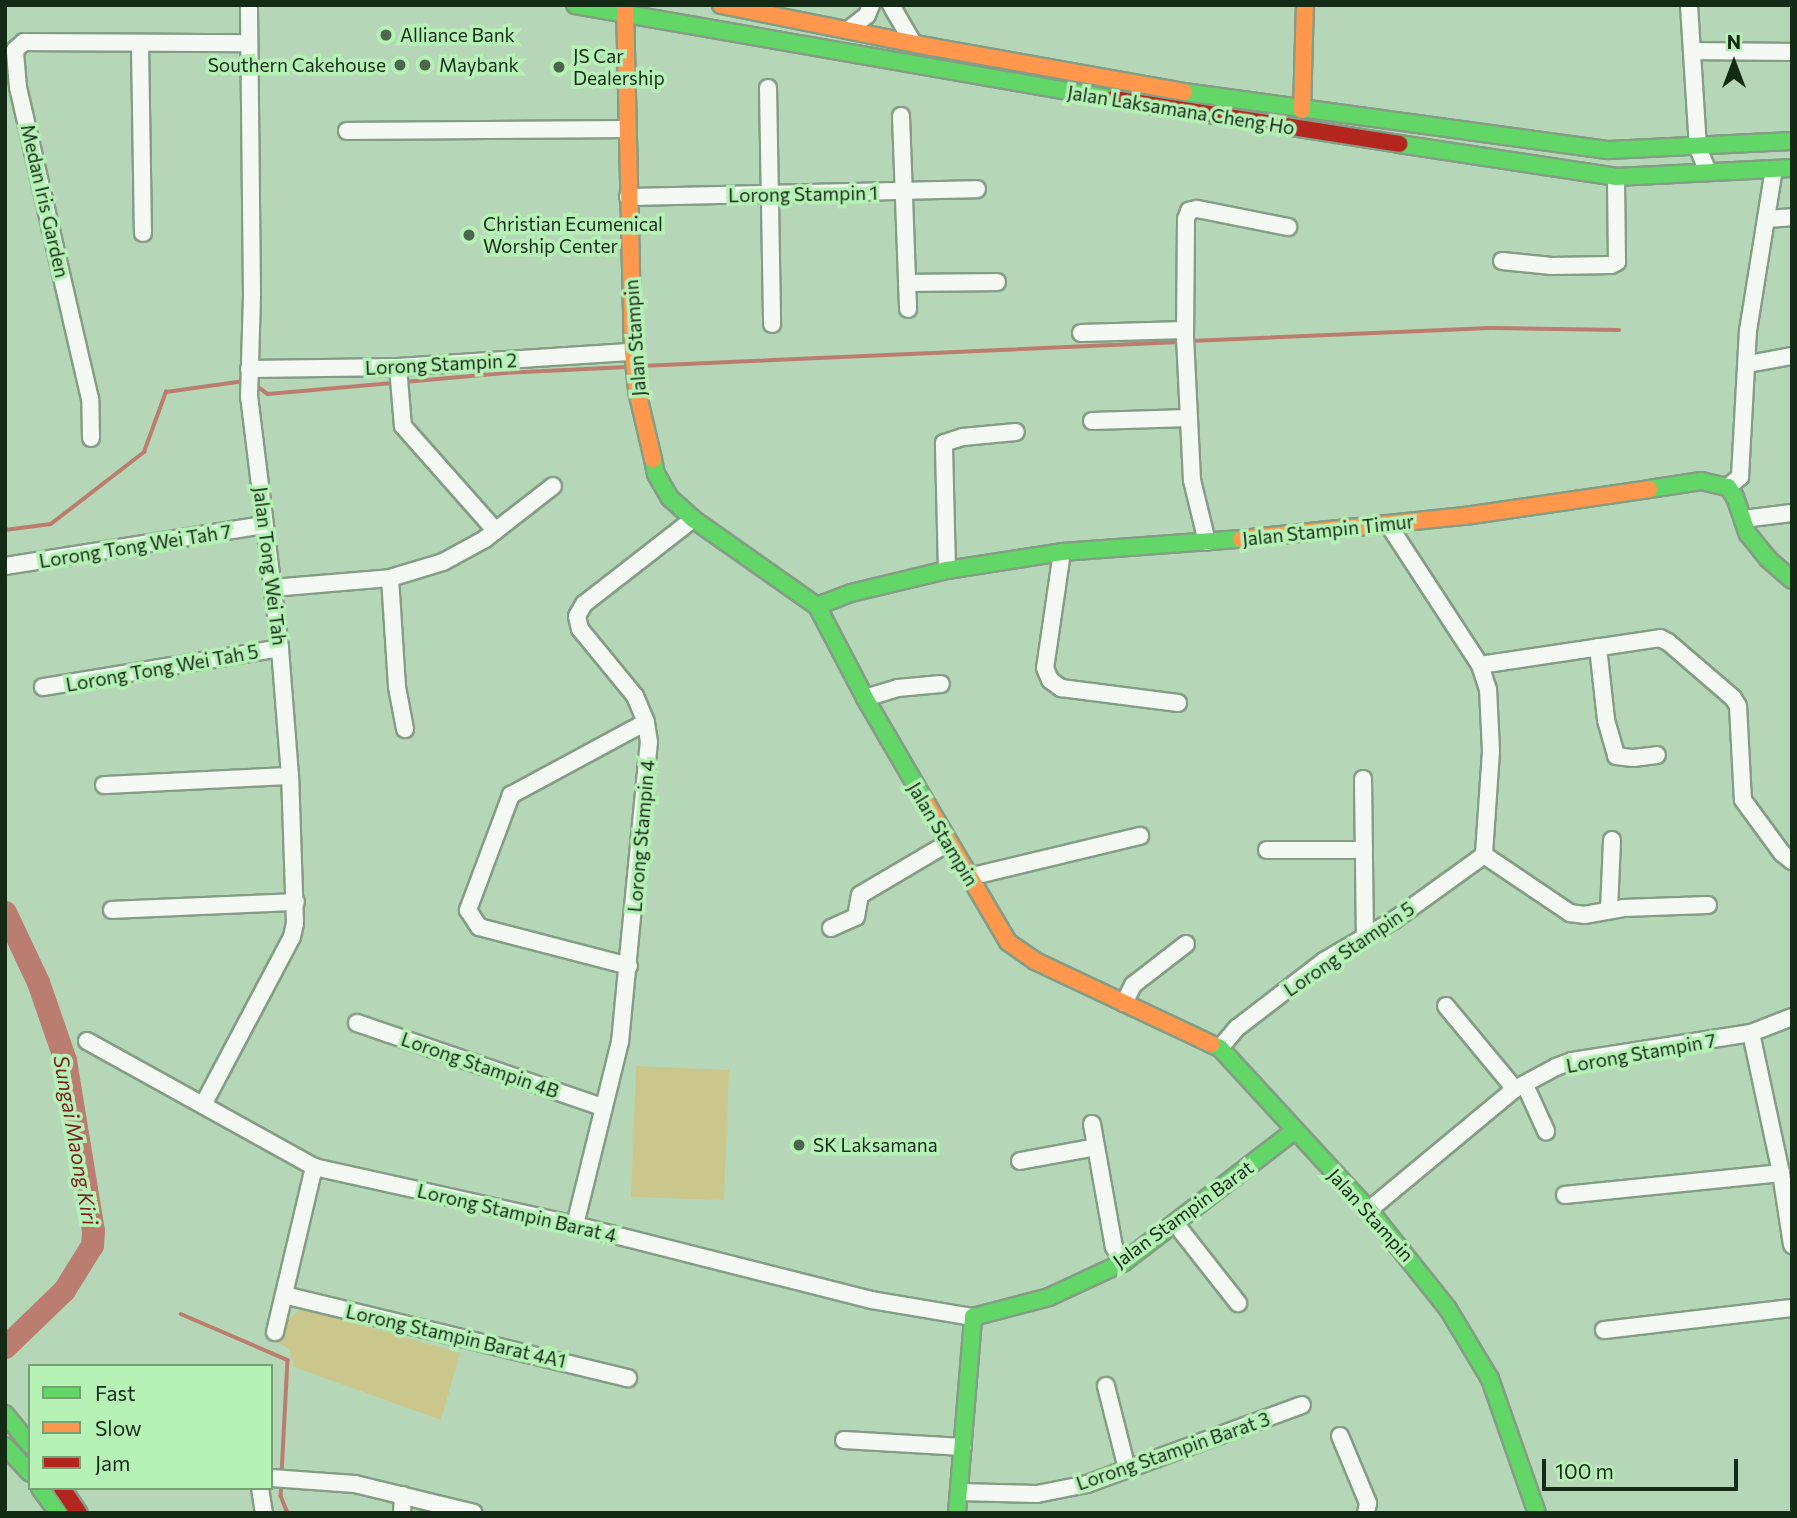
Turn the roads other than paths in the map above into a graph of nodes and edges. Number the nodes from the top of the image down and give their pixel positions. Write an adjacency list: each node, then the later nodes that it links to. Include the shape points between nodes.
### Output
1 (249, 5): 10 (street, Jalan Tong Wei Tah)
2 (575, 5): 8 (street, Jalan Laksamana Cheng Ho)
3 (720, 5): 9 (street, Jalan Laksamana Cheng Ho)
4 (871, 5): 9 (street, via 867,15)
5 (891, 5): 11 (street)
6 (1305, 5): 16 (street)
7 (1689, 5): 13 (street)
8 (624, 10): 18 (street, Jalan Stampin); 25 (street, Jalan Laksamana Cheng Ho, via 1202,115)
9 (848, 30): 11 (street, Jalan Laksamana Cheng Ho)
10 (249, 43): 12 (street, Medan Iris Garden); 45 (street, Jalan Tong Wei Tah)
11 (913, 43): 16 (street, Jalan Laksamana Cheng Ho)
12 (140, 44): 33 (street); 49 (street, Medan Iris Garden, via 24,42 15,50 18,87 90,399)
13 (1693, 51): 14 (street); 21 (street)
14 (1792, 52)
15 (768, 88): 28 (street)
16 (1303, 110): 21 (street, Jalan Laksamana Cheng Ho, via 1609,150)
17 (901, 116): 27 (street)
18 (625, 129): 19 (street); 29 (street, Jalan Stampin)
19 (347, 131)
20 (1792, 141): 21 (street, Jalan Laksamana Cheng Ho)
21 (1698, 148): 24 (street)
22 (1792, 168): 23 (street, Jalan Laksamana Cheng Ho)
23 (1774, 169): 24 (street, Jalan Laksamana Cheng Ho); 31 (street)
24 (1707, 171): 25 (street, Jalan Laksamana Cheng Ho)
25 (1616, 177): 34 (street, via 1617,262 1552,266)
26 (977, 189): 27 (street, Lorong Stampin 1)
27 (904, 193): 28 (street, Lorong Stampin 1); 36 (street)
28 (771, 194): 29 (street, Lorong Stampin 1); 38 (street)
29 (628, 197): 41 (street, Jalan Stampin)
30 (1792, 216): 31 (street)
31 (1766, 219): 43 (street, via 1748,331)
32 (1288, 227): 40 (street, via 1189,211)
33 (143, 233)
34 (1502, 261)
35 (997, 282): 36 (street)
36 (907, 283): 37 (street)
37 (908, 309)
38 (772, 324)
39 (1081, 333): 40 (street)
40 (1185, 340): 46 (street)
41 (633, 356): 44 (street, Lorong Stampin 2); 53 (street, Jalan Stampin, via 656,474 670,498)
42 (1792, 356): 43 (street)
43 (1748, 364): 51 (street, via 1740,477)
44 (398, 373): 45 (street, Lorong Stampin 2); 57 (street, via 403,426)
45 (249, 374): 56 (street, Jalan Tong Wei Tah)
46 (1189, 418): 47 (street); 58 (street, via 1192,480)
47 (1092, 421)
48 (1016, 432): 61 (street, via 944,443)
49 (91, 438)
50 (553, 486): 57 (street)
51 (1728, 487): 54 (street); 55 (street, Jalan Stampin Timur, via 1688,482)
52 (1792, 513): 54 (street)
53 (693, 519): 65 (street, Jalan Stampin); 73 (street, Lorong Stampin 4, via 584,604 577,616 580,629 635,696)
54 (1743, 519): 63 (street, via 1748,534 1768,559)
55 (1388, 524): 58 (street, Jalan Stampin Timur); 68 (street)
56 (264, 525): 60 (street, Lorong Tong Wei Tah 7); 64 (street, Jalan Tong Wei Tah)
57 (496, 531): 62 (street, via 443,562)
58 (1207, 542): 59 (street, Jalan Stampin Timur)
59 (1062, 552): 61 (street, Jalan Stampin Timur); 72 (street, via 1045,668 1050,681 1061,688)
60 (5, 566)
61 (947, 570): 65 (street, Jalan Stampin Timur)
62 (390, 578): 64 (street); 74 (street, via 397,687)
63 (1792, 580)
64 (272, 588): 67 (street, Jalan Tong Wei Tah)
65 (817, 606): 71 (street, Jalan Stampin)
66 (1598, 647): 68 (street); 75 (street, via 1606,720 1616,756); 85 (street, via 1660,638 1733,698 1738,706 1743,800)
67 (280, 648): 70 (street, Lorong Tong Wei Tah 5); 76 (street, Jalan Tong Wei Tah)
68 (1480, 664): 84 (street, via 1488,689 1491,751)
69 (941, 684): 71 (street, via 898,688)
70 (43, 687)
71 (865, 698): 81 (street, Jalan Stampin)
72 (1178, 703)
73 (646, 722): 94 (street, Lorong Stampin 4, via 649,743); 94 (street, via 511,795 468,910 479,927)
74 (405, 729)
75 (1657, 755)
76 (290, 776): 78 (street); 87 (street, Jalan Tong Wei Tah)
77 (1363, 779): 83 (street)
78 (104, 785)
79 (1140, 836): 86 (street)
80 (1612, 840): 90 (street)
81 (948, 843): 86 (street, Jalan Stampin); 91 (street, via 860,895 856,917)
82 (1267, 850): 83 (street)
83 (1364, 850): 92 (street)
84 (1484, 855): 90 (street, via 1570,913); 92 (street, Lorong Stampin 5)
85 (1792, 861)
86 (969, 877): 95 (street, Jalan Stampin, via 998,930 1020,952)
87 (296, 902): 89 (street); 103 (street, Jalan Tong Wei Tah, via 292,937)
88 (1708, 905): 90 (street)
89 (112, 910)
90 (1609, 910)
91 (831, 928)
92 (1365, 937): 101 (street, Lorong Stampin 5, via 1324,961 1237,1028)
93 (1186, 944): 95 (street, via 1133,985)
94 (629, 966): 104 (street, Lorong Stampin 4, via 620,1042)
95 (1124, 1003): 101 (street, Jalan Stampin)
96 (1446, 1006): 102 (street)
97 (1792, 1017): 99 (street, Lorong Stampin 7)
98 (357, 1023): 104 (street, Lorong Stampin 4B)
99 (1751, 1033): 102 (street, Lorong Stampin 7, via 1572,1061); 111 (street)
100 (87, 1041): 103 (street, Lorong Stampin Barat 4)
101 (1220, 1048): 106 (street, Jalan Stampin)
102 (1520, 1087): 107 (street); 113 (street, Lorong Stampin 7)
103 (203, 1105): 110 (street, Lorong Stampin Barat 4)
104 (603, 1107): 115 (street, Lorong Stampin 4)
105 (1092, 1124): 108 (street)
106 (1294, 1131): 113 (street, Jalan Stampin); 114 (street, Jalan Stampin Barat)
107 (1546, 1131)
108 (1096, 1147): 109 (street); 117 (street, via 1115,1247)
109 (1020, 1161)
110 (314, 1167): 115 (street, Lorong Stampin Barat 4); 118 (street)
111 (1781, 1174): 112 (street); 116 (street)
112 (1565, 1195)
113 (1369, 1210): 148 (street, Jalan Stampin, via 1448,1309 1490,1379)
114 (1175, 1223): 117 (street, Jalan Stampin Barat); 119 (street)
115 (575, 1225): 121 (street, Lorong Stampin Barat 4, via 871,1300)
116 (1792, 1245)
117 (1125, 1262): 121 (street, Jalan Stampin Barat, via 1049,1297)
118 (284, 1295): 123 (street); 124 (street, Lorong Stampin Barat 4A1)
119 (1238, 1303)
120 (1792, 1308): 122 (street)
121 (974, 1317): 132 (street)
122 (1604, 1330)
123 (275, 1332)
124 (628, 1378)
125 (1106, 1386): 133 (street)
126 (1302, 1405): 133 (street, Lorong Stampin Barat 3)
127 (5, 1414): 130 (street)
128 (1340, 1436): 147 (street, via 1368,1503)
129 (844, 1440): 132 (street)
130 (28, 1443)
131 (5, 1446): 134 (street)
132 (963, 1447): 139 (street)
133 (1127, 1469): 139 (street, Lorong Stampin Barat 3, via 1087,1484 1037,1494)
134 (28, 1471)
135 (273, 1478): 140 (street, via 355,1484)
136 (41, 1490): 141 (street)
137 (63, 1490): 142 (street)
138 (260, 1490): 143 (street)
139 (959, 1492): 146 (street)
140 (403, 1495): 144 (street); 145 (street)
141 (58, 1513)
142 (79, 1513)
143 (264, 1513)
144 (402, 1513)
145 (474, 1513)
146 (957, 1513)
147 (1366, 1513)
148 (1537, 1513)

